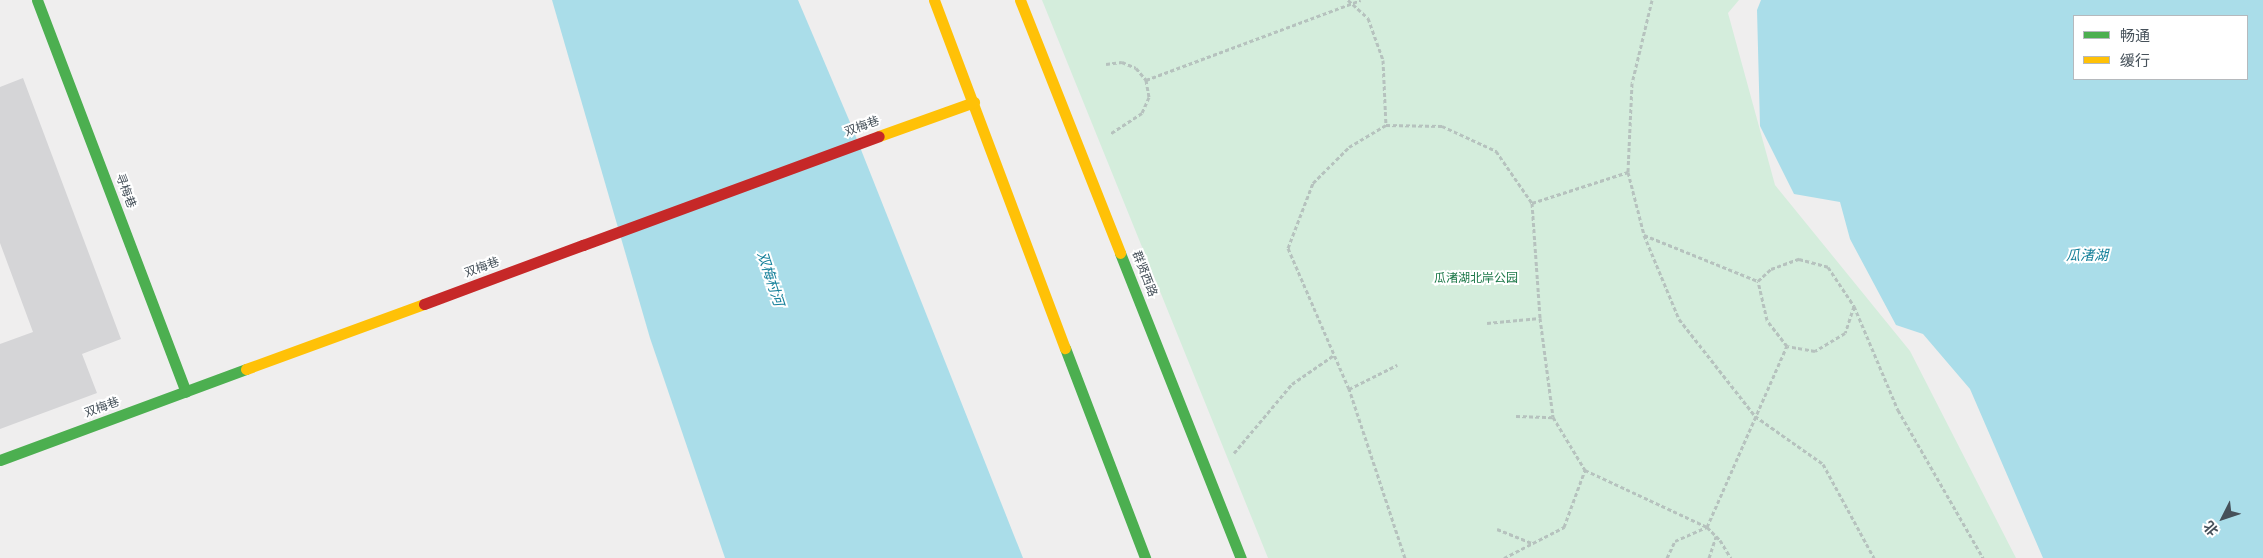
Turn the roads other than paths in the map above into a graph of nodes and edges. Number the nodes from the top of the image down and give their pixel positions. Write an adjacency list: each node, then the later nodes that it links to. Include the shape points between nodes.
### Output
1 (37, 0): 5 (street, 寻梅巷)
2 (934, 0): 4 (street)
3 (1020, 0): 8 (street, 群贤西路)
4 (974, 102): 5 (street, 双梅巷, bridge); 7 (street)
5 (186, 392): 6 (street, 双梅巷)
6 (0, 460)
7 (1145, 558)
8 (1241, 558)

